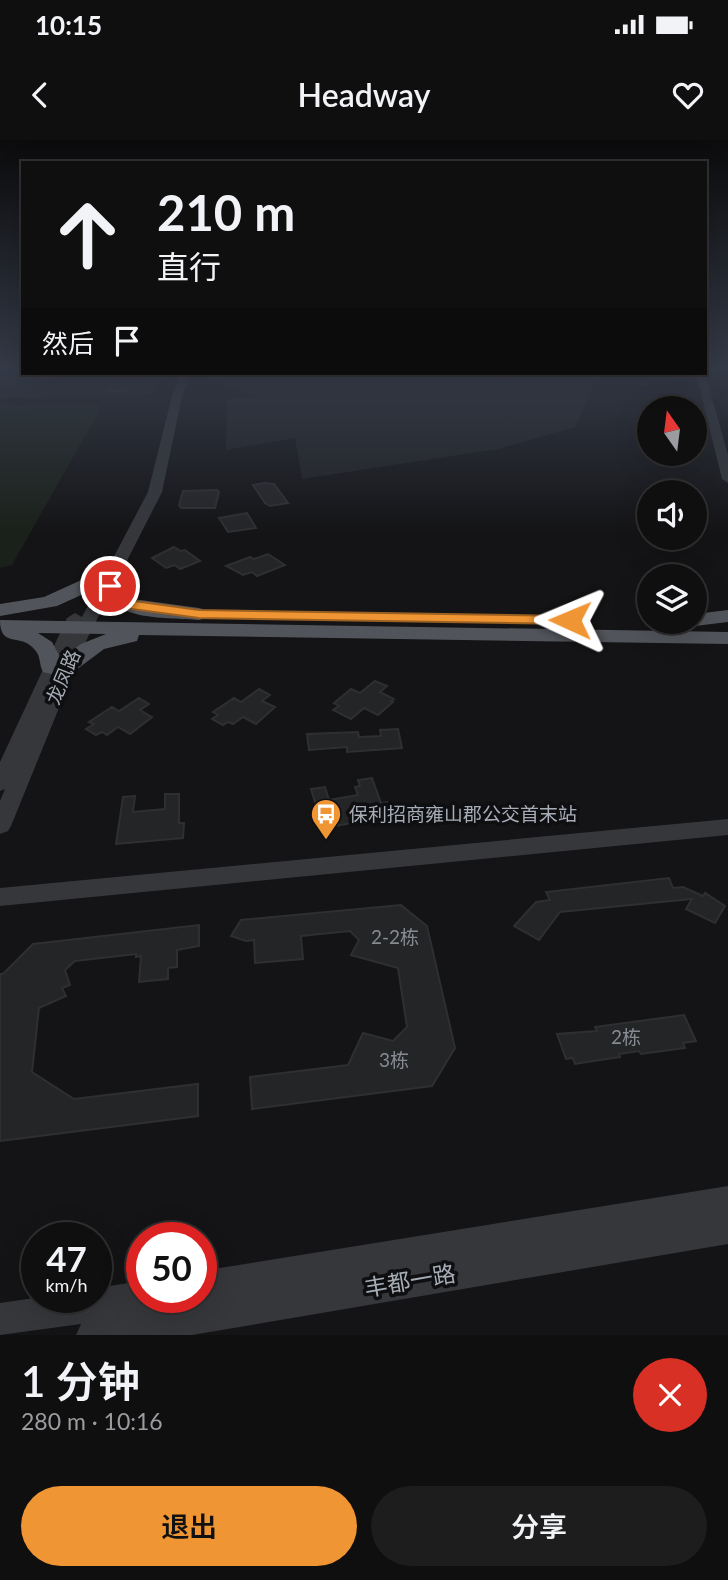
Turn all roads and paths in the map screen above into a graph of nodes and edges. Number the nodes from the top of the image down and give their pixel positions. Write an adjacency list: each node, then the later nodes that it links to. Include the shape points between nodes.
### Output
1 (162, 423): 5 (street, 龙凤路, via 140,492)
2 (171, 423): 5 (street, 龙凤路, via 155,492)
3 (714, 423): 4 (street)
4 (728, 479)
5 (102, 580): 6 (main road, via 59,600); 8 (street, 龙凤路); 9 (main road, via 119,601)
6 (0, 611): 8 (main road)
7 (728, 616): 11 (main road)
8 (82, 620): 9 (main road); 15 (main road); 18 (street, 龙凤路)
9 (197, 621): 10 (main road); 14 (main road); 18 (main road, via 102,642)
10 (637, 621)
11 (707, 621)
12 (728, 622): 13 (main road)
13 (707, 624)
14 (637, 625)
15 (0, 628): 18 (main road, via 40,642)
16 (707, 632): 17 (main road)
17 (728, 640)
18 (60, 666): 19 (street, 龙凤路); 20 (street, 龙凤路)
19 (0, 784)
20 (0, 826)
21 (728, 827): 22 (street)
22 (0, 897)
23 (728, 1201): 25 (street, 丰都一路)
24 (728, 1228): 28 (street, 丰都一路)
25 (217, 1284)
26 (126, 1300): 27 (street)
27 (0, 1320)
28 (93, 1335)

